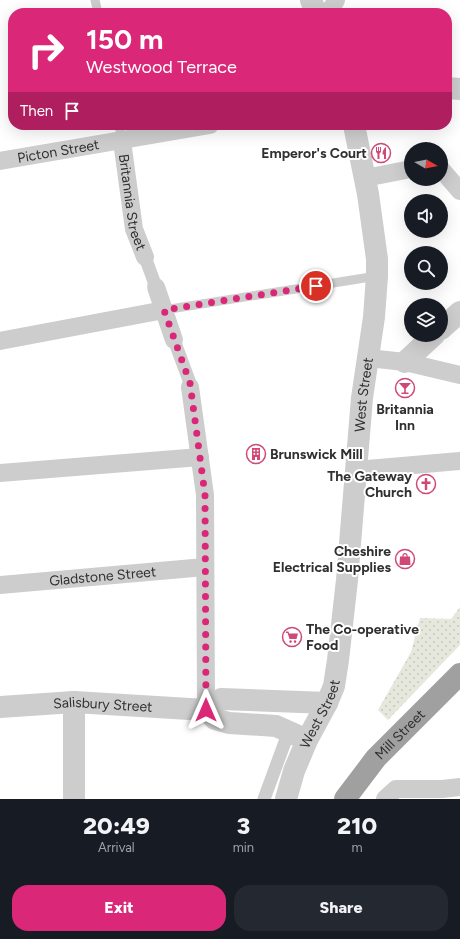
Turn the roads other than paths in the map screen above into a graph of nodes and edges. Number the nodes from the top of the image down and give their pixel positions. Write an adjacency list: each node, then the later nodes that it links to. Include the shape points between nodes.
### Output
1 (154, 130): 3 (street, Picton Street)
2 (355, 130): 7 (street, West Street)
3 (120, 133): 4 (street, Picton Street); 9 (street, Britannia Street, via 134,229)
4 (0, 161)
5 (404, 170): 7 (street)
6 (448, 177): 8 (street)
7 (365, 178): 10 (street, West Street)
8 (460, 191)
9 (145, 257): 11 (street, Britannia Street)
10 (378, 276): 12 (lane); 18 (street, West Street)
11 (156, 287): 12 (street, Britannia Street)
12 (164, 310): 15 (street, Britannia Street); 16 (street)
13 (460, 312): 14 (street)
14 (448, 323)
15 (174, 340): 21 (street, Britannia Street)
16 (0, 341)
17 (426, 342): 19 (street)
18 (368, 358): 19 (street); 24 (street, West Street)
19 (405, 362): 20 (street)
20 (460, 375)
21 (190, 387): 22 (street, Britannia Street)
22 (200, 457): 25 (street); 26 (street, Britannia Street, via 205,495)
23 (460, 461): 24 (street)
24 (356, 470): 30 (street, West Street, via 338,660 334,686)
25 (0, 473)
26 (205, 567): 27 (street, Gladstone Street); 32 (street, Britannia Street)
27 (0, 585)
28 (460, 674): 38 (highway, Mill Street, via 376,758)
29 (74, 702): 31 (street, Salisbury Street); 32 (street, Salisbury Street); 35 (street)
30 (327, 703): 32 (street, via 221,699); 33 (street, West Street)
31 (0, 707)
32 (206, 710): 33 (street, via 215,719 229,723 276,726)
33 (298, 736): 36 (street); 37 (street, West Street, via 294,771)
34 (460, 787): 39 (street, via 396,789)
35 (74, 799)
36 (264, 799)
37 (286, 799)
38 (345, 799)
39 (384, 799)

